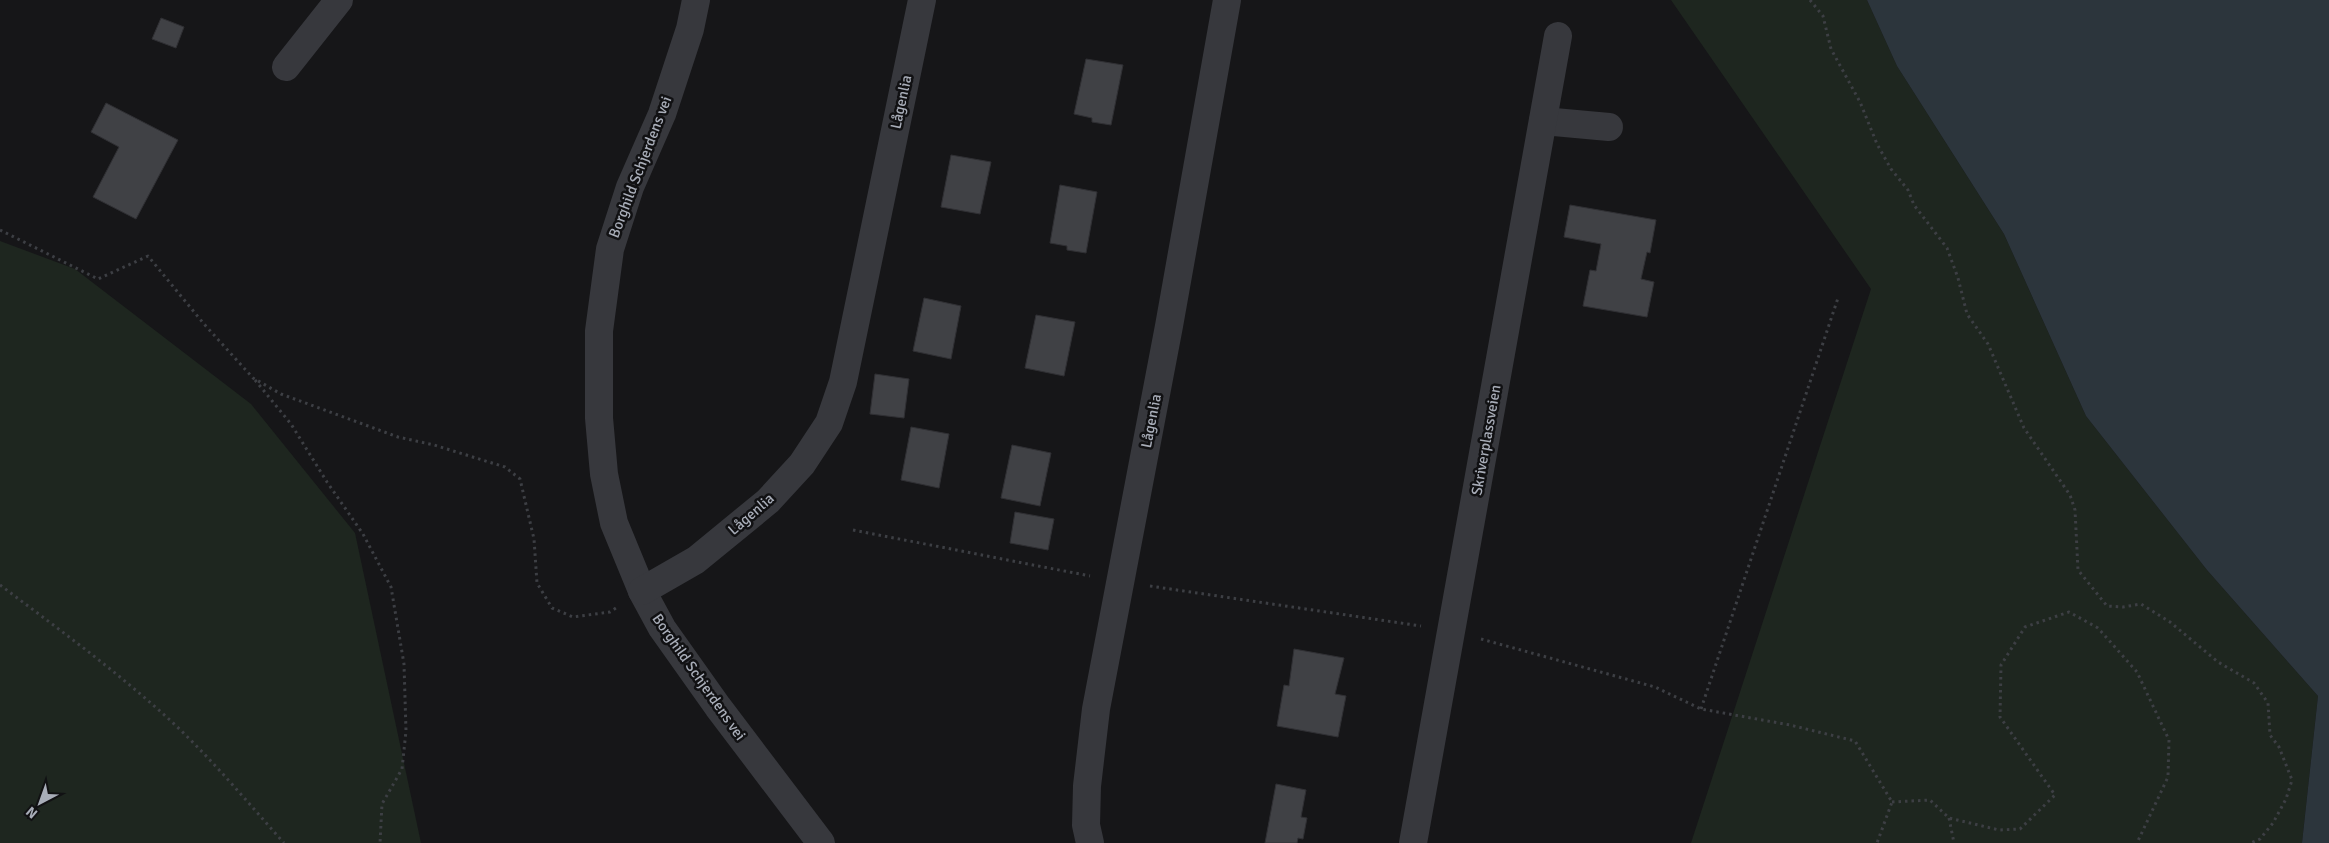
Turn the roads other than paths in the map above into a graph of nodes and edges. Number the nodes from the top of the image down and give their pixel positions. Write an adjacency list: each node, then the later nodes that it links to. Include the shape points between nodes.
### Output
1 (339, 0): 6 (street)
2 (696, 0): 9 (street, Borghild Schjerdens vei, via 665,105 630,187 610,249 598,331 599,418 604,474 614,523)
3 (922, 0): 9 (street, Lågenlia, via 843,382 829,423 802,464 768,501 696,560)
4 (1227, 0): 11 (street, Lågenlia, via 1096,709 1086,786 1086,825)
5 (1558, 36): 7 (street, Skriverplassveien)
6 (286, 67)
7 (1543, 121): 8 (street); 12 (street, Skriverplassveien)
8 (1609, 127)
9 (642, 592): 10 (street, Borghild Schjerdens vei, via 662,628 712,699)
10 (821, 843)
11 (1090, 843)
12 (1412, 843)

